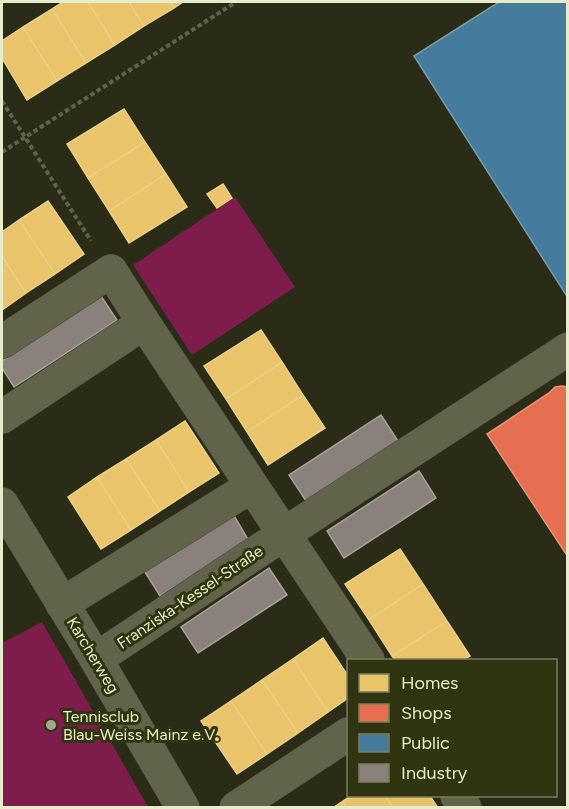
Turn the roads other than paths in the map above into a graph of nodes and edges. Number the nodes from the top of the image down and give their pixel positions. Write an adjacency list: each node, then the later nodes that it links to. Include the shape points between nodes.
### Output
1 (144, 323): 2 (street, via 111,271); 4 (street); 5 (street)
2 (2, 342)
3 (567, 350): 7 (street, Franziska-Kessel-Straße)
4 (2, 417)
5 (252, 486): 7 (street); 8 (street)
6 (3, 508): 8 (street, Karcherweg)
7 (284, 534): 9 (street, Franziska-Kessel-Straße); 10 (street)
8 (62, 604): 9 (street, Karcherweg)
9 (96, 659): 12 (street, Karcherweg)
10 (367, 659)
11 (347, 736): 13 (street)
12 (183, 807)
13 (236, 807)

